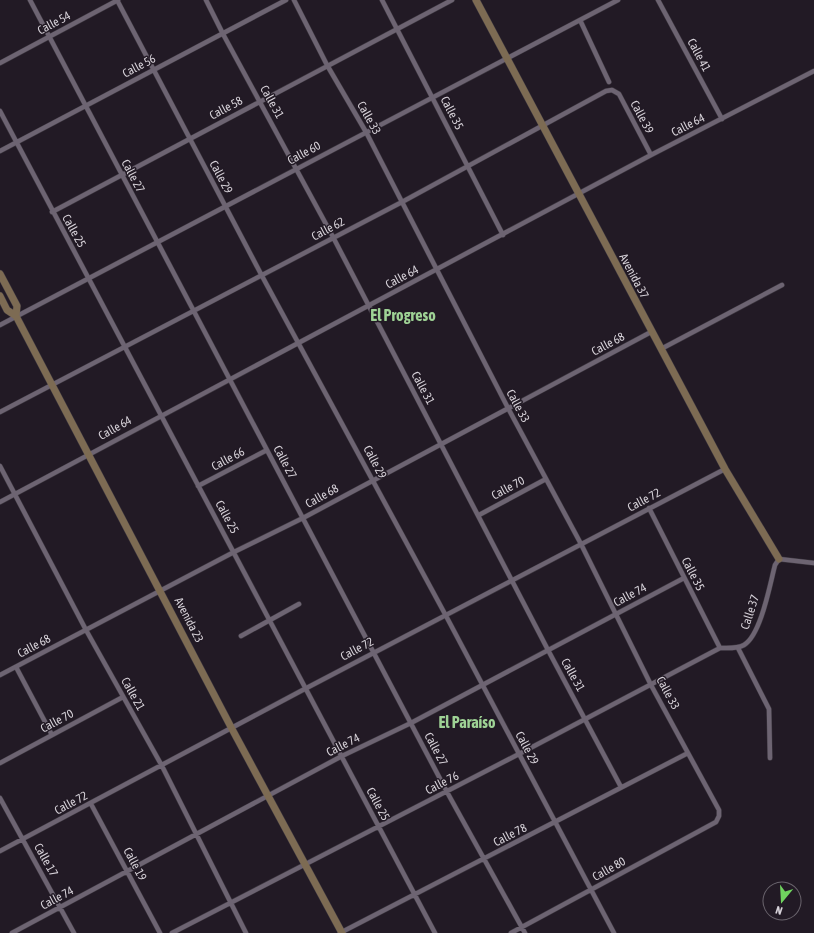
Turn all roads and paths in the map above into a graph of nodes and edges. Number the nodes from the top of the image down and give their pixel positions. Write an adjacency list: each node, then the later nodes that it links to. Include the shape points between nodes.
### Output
1 (30, 0): 14 (street, Calle 27)
2 (118, 0): 14 (street, Calle 54); 18 (street, Calle 29)
3 (206, 0): 13 (street, Calle 31)
4 (286, 0): 13 (street, Calle 56)
5 (294, 0): 17 (street, Calle 33)
6 (382, 0): 12 (street, Calle 35)
7 (452, 0): 12 (street, Calle 58)
8 (476, 0): 15 (street, Avenida 37)
9 (618, 0): 11 (street, Calle 60)
10 (658, 0): 26 (street, Calle 41)
11 (580, 20): 15 (street, Calle 60); 20 (street)
12 (398, 29): 17 (street, Calle 58); 22 (street, Calle 35)
13 (223, 34): 18 (street, Calle 56); 23 (street, Calle 31)
14 (49, 37): 16 (street, Calle 54); 24 (street, Calle 27)
15 (506, 58): 22 (street, Calle 60); 27 (street, Avenida 37)
16 (0, 63)
17 (327, 65): 23 (street, Calle 58); 28 (street, Calle 33)
18 (154, 69): 24 (street, Calle 56); 29 (street, Calle 29)
19 (814, 71): 26 (street, Calle 64)
20 (609, 82)
21 (612, 90): 27 (street, Calle 62); 32 (street, Calle 39, via 619,94)
22 (433, 98): 28 (street, Calle 60); 33 (street, Calle 35)
23 (260, 101): 29 (street, Calle 58); 34 (street, Calle 31)
24 (86, 105): 30 (street, Calle 56); 35 (street, Calle 27)
25 (0, 111): 30 (street, Calle 25)
26 (722, 119): 32 (street, Calle 64)
27 (543, 127): 33 (street, Calle 62); 36 (street, Avenida 37)
28 (366, 132): 34 (street, Calle 60); 37 (street, Calle 33)
29 (189, 139): 35 (street, Calle 58); 38 (street, Calle 29)
30 (16, 142): 31 (street, Calle 56); 39 (street, Calle 25)
31 (0, 150)
32 (651, 155): 36 (street, Calle 64)
33 (468, 167): 37 (street, Calle 62); 40 (street, Calle 35)
34 (297, 168): 38 (street, Calle 60); 41 (street, Calle 31)
35 (121, 175): 39 (street, Calle 58); 42 (street, Calle 27)
36 (579, 195): 40 (street, Calle 64); 53 (street, Avenida 37)
37 (402, 202): 41 (street, Calle 62); 43 (street, Calle 33)
38 (226, 207): 42 (street, Calle 60); 45 (street, Calle 29)
39 (52, 212): 46 (street, Calle 25)
40 (503, 235): 43 (street, Calle 64)
41 (333, 237): 45 (street, Calle 62); 49 (street, Calle 31)
42 (158, 243): 46 (street, Calle 60); 50 (street, Calle 27)
43 (437, 270): 49 (street, Calle 64); 59 (street, Calle 33)
44 (0, 274): 51 (street, Avenida 23, via 17,306)
45 (262, 276): 50 (street, Calle 62); 54 (street, Calle 29)
46 (89, 278): 51 (street, Calle 60); 55 (street, Calle 25)
47 (782, 285): 56 (street)
48 (0, 296): 51 (street, Avenida 23, via 7,310)
49 (368, 306): 54 (street, Calle 64); 62 (street, Calle 31)
50 (194, 311): 55 (street, Calle 62); 57 (street, Calle 27)
51 (16, 316): 52 (street, Calle 60); 58 (street, Avenida 23)
52 (0, 325)
53 (651, 332): 56 (street, Avenida 37); 59 (street, Calle 68)
54 (298, 342): 57 (street, Calle 64); 68 (street, Calle 29)
55 (125, 347): 58 (street, Calle 62); 61 (street, Calle 25)
56 (661, 349): 66 (street, Avenida 37)
57 (230, 378): 61 (street, Calle 64); 63 (street, Calle 27)
58 (52, 385): 60 (street, Calle 62); 64 (street, Avenida 23)
59 (508, 408): 62 (street, Calle 68); 67 (street, Calle 33)
60 (0, 412)
61 (161, 415): 64 (street, Calle 64); 69 (street, Calle 25)
62 (441, 444): 68 (street, Calle 68); 73 (street, Calle 31)
63 (267, 450): 69 (street, Calle 66); 74 (street, Calle 27)
64 (88, 454): 70 (street, Calle 64); 81 (street, Avenida 23)
65 (0, 466): 70 (street, Calle 21)
66 (725, 469): 72 (street, Calle 72); 77 (street, Avenida 37)
67 (546, 479): 73 (street, Calle 70); 75 (street, Calle 33)
68 (373, 480): 74 (street, Calle 68); 83 (street, Calle 29)
69 (198, 486): 76 (street, Calle 25)
70 (15, 494): 71 (street, Calle 64); 86 (street, Calle 21)
71 (0, 502)
72 (649, 508): 75 (street, Calle 72); 79 (street, Calle 35)
73 (479, 515): 80 (street, Calle 31)
74 (303, 518): 76 (street, Calle 68); 91 (street, Calle 27)
75 (581, 544): 80 (street, Calle 72); 84 (street, Calle 33)
76 (234, 552): 81 (street, Calle 68); 85 (street, Calle 25)
77 (779, 559): 78 (street); 89 (street, Calle 37, via 752,639)
78 (814, 563)
79 (684, 578): 84 (street, Calle 74); 88 (street, Calle 35)
80 (511, 580): 83 (street, Calle 72); 90 (street, Calle 31)
81 (161, 590): 86 (street, Calle 68); 100 (street, Avenida 23)
82 (299, 604): 85 (street)
83 (446, 614): 91 (street, Calle 72); 94 (street, Calle 29)
84 (617, 614): 90 (street, Calle 74); 95 (street, Calle 33)
85 (270, 620): 87 (street); 96 (street, Calle 25)
86 (86, 630): 92 (street, Calle 68); 97 (street, Calle 21)
87 (241, 636)
88 (720, 648): 89 (street); 95 (street, Calle 76)
89 (738, 648): 105 (street, via 769,709)
90 (548, 650): 94 (street, Calle 74); 98 (street, Calle 31)
91 (374, 652): 96 (street, Calle 72); 99 (street, Calle 27)
92 (16, 667): 93 (street, Calle 68); 101 (street)
93 (0, 675)
94 (483, 684): 99 (street, Calle 74); 103 (street, Calle 29)
95 (651, 685): 98 (street, Calle 76); 102 (street, Calle 33)
96 (305, 688): 100 (street, Calle 72); 104 (street, Calle 25)
97 (123, 697): 101 (street, Calle 70); 107 (street, Calle 21)
98 (586, 719): 103 (street, Calle 76); 108 (street, Calle 31)
99 (411, 723): 104 (street, Calle 74); 109 (street, Calle 27)
100 (232, 729): 107 (street, Calle 72); 110 (street, Avenida 23)
101 (52, 735): 106 (street, Calle 70)
102 (688, 753): 108 (street, Calle 78); 114 (street, Calle 33, via 719,810)
103 (519, 754): 109 (street, Calle 76); 113 (street, Calle 29)
104 (342, 756): 110 (street, Calle 74); 115 (street, Calle 25)
105 (770, 758)
106 (0, 763)
107 (162, 766): 112 (street, Calle 72); 116 (street, Calle 21)
108 (621, 787): 113 (street, Calle 78)
109 (447, 792): 115 (street, Calle 76); 119 (street, Calle 27)
110 (269, 796): 116 (street, Calle 74); 120 (street, Avenida 23)
111 (0, 798): 117 (street, Calle 17)
112 (91, 804): 117 (street, Calle 72); 121 (street, Calle 19)
113 (556, 822): 119 (street, Calle 78); 122 (street, Calle 29)
114 (716, 822): 122 (street, Calle 80)
115 (379, 827): 120 (street, Calle 76); 123 (street, Calle 25)
116 (197, 835): 121 (street, Calle 74); 124 (street, Calle 21)
117 (23, 839): 118 (street, Calle 72); 125 (street, Calle 17)
118 (0, 851)
119 (484, 859): 123 (street, Calle 78); 126 (street, Calle 27)
120 (306, 863): 124 (street, Calle 76); 132 (street, Avenida 23)
121 (128, 872): 125 (street, Calle 74); 129 (street, Calle 19)
122 (592, 890): 126 (street, Calle 80); 136 (street, Calle 29)
123 (415, 894): 132 (street, Calle 78); 133 (street, Calle 25)
124 (231, 901): 130 (street, Calle 76); 131 (street, Calle 21)
125 (61, 908): 127 (street, Calle 74); 128 (street, Calle 17)
126 (522, 928): 134 (street, Calle 80); 135 (street, Calle 27)
127 (12, 933)
128 (74, 933)
129 (160, 933)
130 (172, 933)
131 (246, 933)
132 (341, 933)
133 (435, 933)
134 (512, 933)
135 (525, 933)
136 (614, 933)

